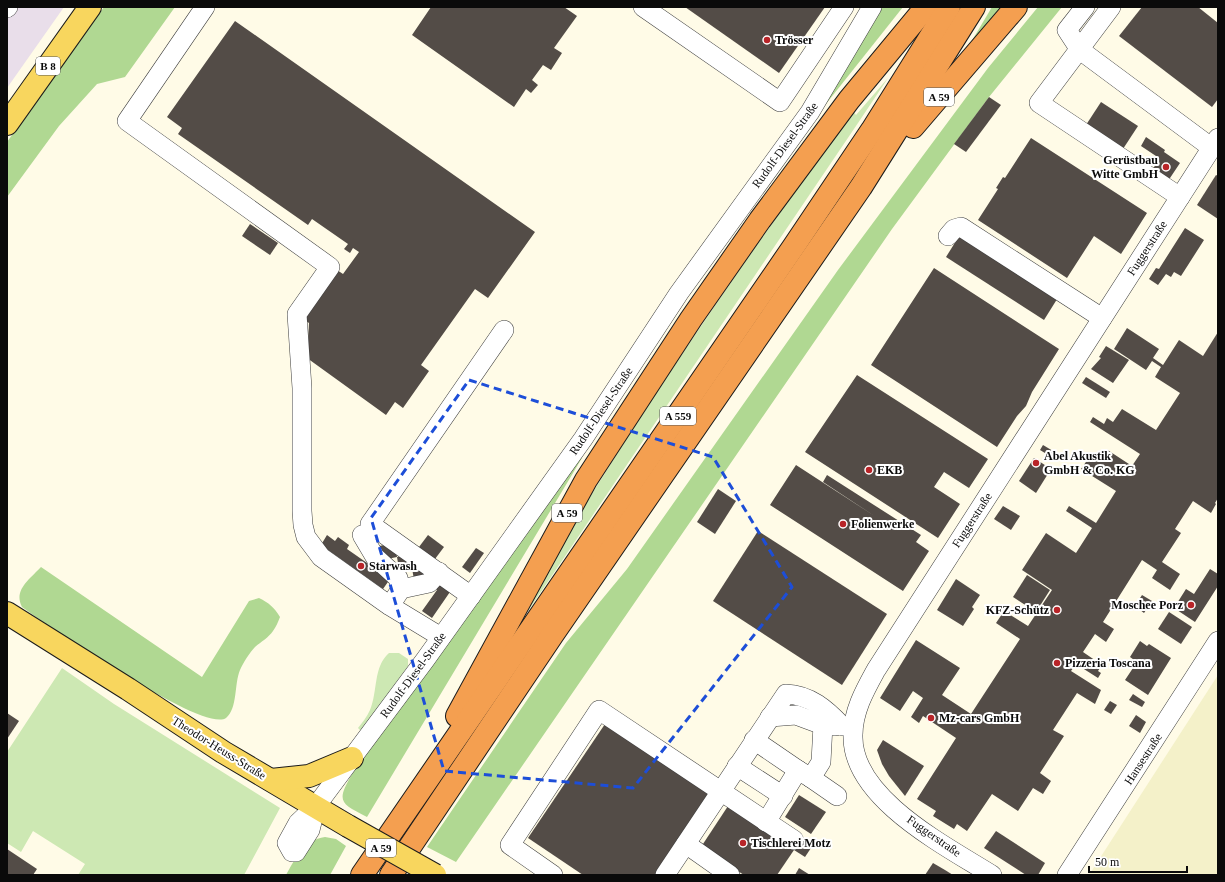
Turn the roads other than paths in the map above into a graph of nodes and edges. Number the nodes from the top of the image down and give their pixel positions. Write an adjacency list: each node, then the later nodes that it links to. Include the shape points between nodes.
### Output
1 (90, 7): 14 (main road, B 8)
2 (204, 7): 25 (street, via 127,121 330,267 297,314 302,388 303,525 306,537 321,557)
3 (643, 7): 4 (street, via 780,102)
4 (844, 7)
5 (849, 7): 12 (street)
6 (926, 7): 41 (highway, A 59, via 849,100 760,220 691,319 586,480)
7 (949, 7): 41 (highway, A 559, via 872,130 794,246)
8 (974, 7): 16 (highway)
9 (1016, 7): 16 (highway, A 59)
10 (1085, 7): 13 (street, via 1067,30)
11 (1111, 7): 13 (street)
12 (869, 12): 24 (street, Rudolf-Diesel-Straße, via 810,112 679,293 583,440)
13 (1080, 50): 15 (street); 17 (street, via 1039,103)
14 (7, 124)
15 (1215, 143): 17 (street, Fuggerstraße)
16 (861, 187): 46 (highway, A 59)
17 (1180, 197): 19 (street, Fuggerstraße)
18 (948, 236): 19 (street, via 954,229 962,227)
19 (1102, 318): 31 (street, Fuggerstraße, via 876,670)
20 (504, 330): 22 (street, via 370,524)
21 (362, 535): 23 (street, via 375,556 398,578)
22 (439, 572): 23 (street, via 429,583); 24 (street)
23 (401, 588): 25 (street)
24 (471, 596): 27 (street, Rudolf-Diesel-Straße)
25 (390, 606): 27 (street)
26 (7, 612): 36 (main road, Theodor-Heuss-Straße, via 223,752)
27 (441, 636): 33 (street, Rudolf-Diesel-Straße)
28 (1218, 641): 52 (street, Hansestraße)
29 (770, 717): 30 (street, via 796,714); 31 (street, via 786,694 797,694 825,709); 32 (street)
30 (823, 725): 31 (street); 35 (street, via 821,762)
31 (847, 728): 51 (street, Fuggerstraße, via 858,764 882,800 934,839)
32 (754, 740): 34 (street); 35 (street)
33 (352, 758): 36 (main road, via 309,776); 40 (street, Rudolf-Diesel-Straße)
34 (737, 766): 37 (street); 38 (street)
35 (804, 774): 38 (street); 39 (street)
36 (271, 780): 40 (main road, Theodor-Heuss-Straße)
37 (720, 791): 42 (street); 44 (street); 48 (street, via 599,710 510,845)
38 (782, 796): 42 (street)
39 (837, 796)
40 (316, 806): 47 (main road, Theodor-Heuss-Straße, bridge)
41 (400, 821): 45 (highway, A 59)
42 (766, 822): 43 (street)
43 (794, 840)
44 (686, 844): 49 (street); 50 (street)
45 (362, 875)
46 (391, 875)
47 (435, 875)
48 (553, 875)
49 (665, 875)
50 (730, 875)
51 (992, 875)
52 (1067, 875)

